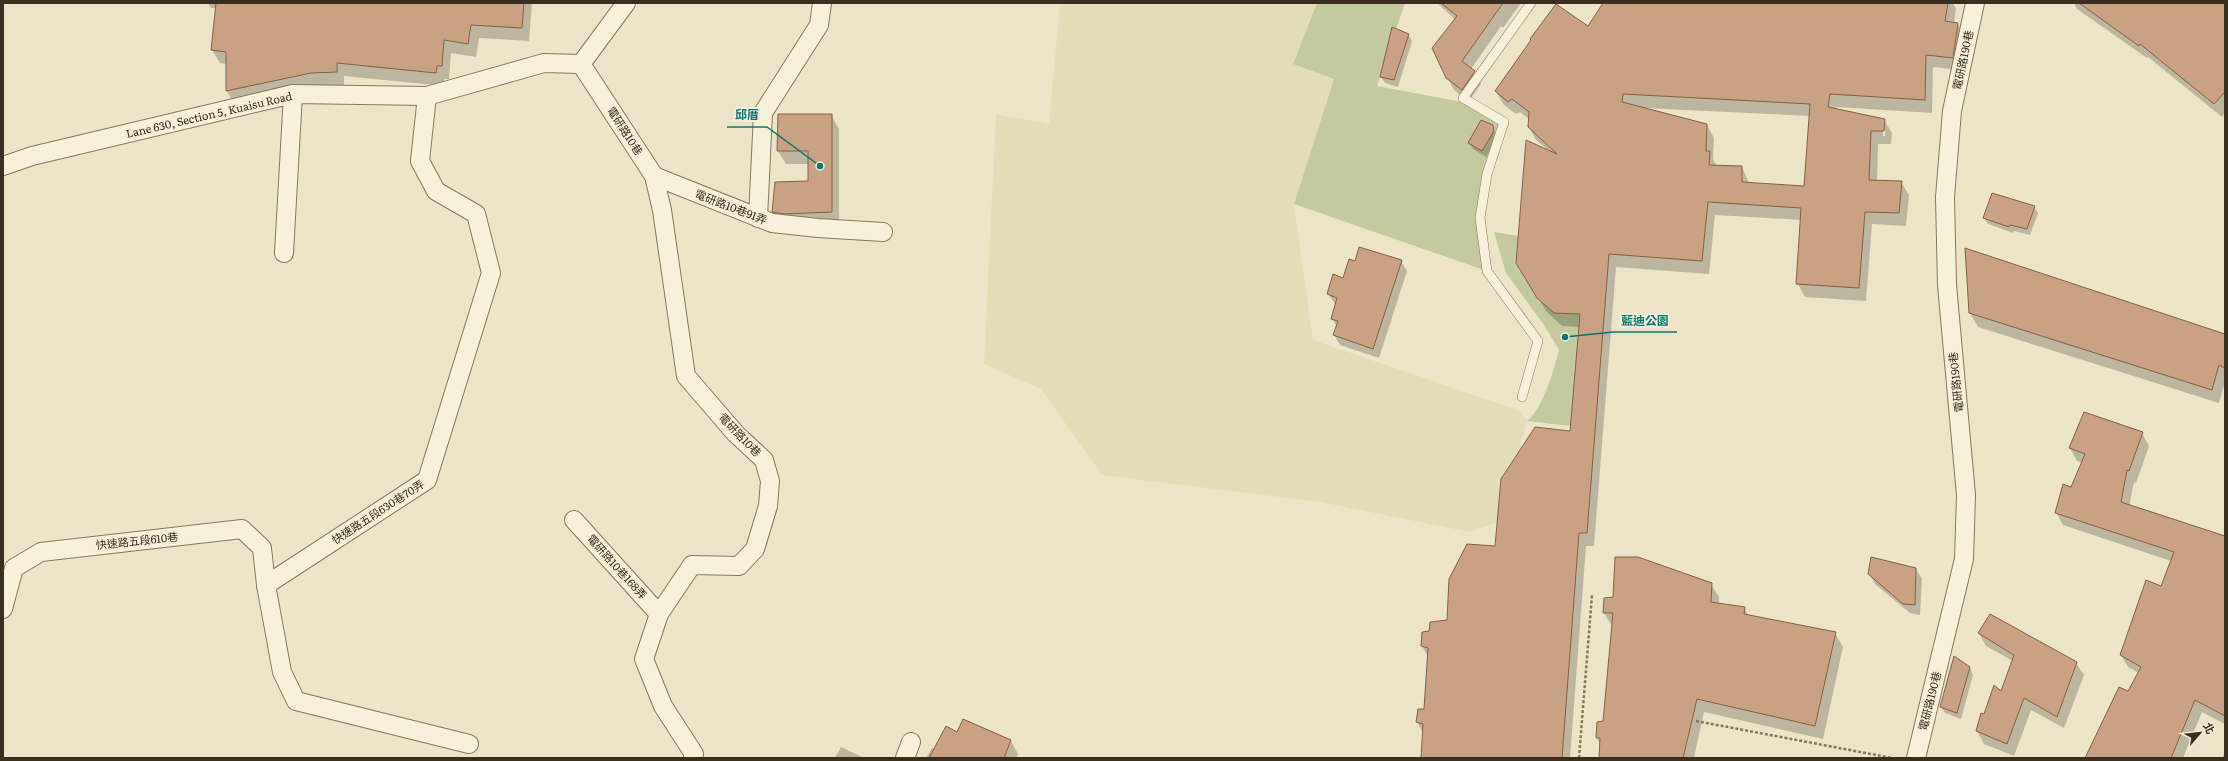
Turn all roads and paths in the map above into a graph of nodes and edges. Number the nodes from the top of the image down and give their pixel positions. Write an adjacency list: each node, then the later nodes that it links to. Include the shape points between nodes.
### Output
1 (626, 3): 5 (street)
2 (822, 3): 10 (street, via 819,26 763,113)
3 (1531, 3): 13 (lane, via 1464,98 1504,122 1487,174 1480,218 1487,271 1538,341)
4 (1975, 3): 24 (street, 電研路190巷, via 1952,111 1945,197 1947,285 1966,495 1964,559)
5 (581, 64): 7 (street, Lane 630, Section 5, Kuaisu Road, via 544,62); 9 (street, 電研路10巷)
6 (293, 94): 7 (street, Lane 630, Section 5, Kuaisu Road); 8 (street, Lane 630, Section 5, Kuaisu Road, via 32,156); 12 (street)
7 (427, 96): 15 (street, 快速路五段630巷70弄, via 420,161 436,191 476,214 491,273 427,480)
8 (3, 166)
9 (654, 176): 10 (street, 電研路10巷91弄); 18 (street, 電研路10巷, via 662,210 686,376 736,434 764,460 770,481 768,506 755,549 739,566 692,565)
10 (758, 218): 11 (street, 電研路10巷91弄, via 772,223)
11 (883, 232)
12 (284, 253)
13 (1522, 398)
14 (574, 520): 18 (street, 電研路10巷168弄)
15 (266, 585): 17 (street, 快速路五段610巷, via 262,548 242,529 41,552 14,568); 20 (street, via 282,672 296,701)
16 (1592, 595): 22 (path)
17 (3, 609)
18 (659, 614): 21 (street, 電研路10巷, via 644,659 663,706 694,754)
19 (1696, 721): 23 (path)
20 (469, 744)
21 (693, 758)
22 (1579, 758)
23 (1892, 758)
24 (1916, 758)

